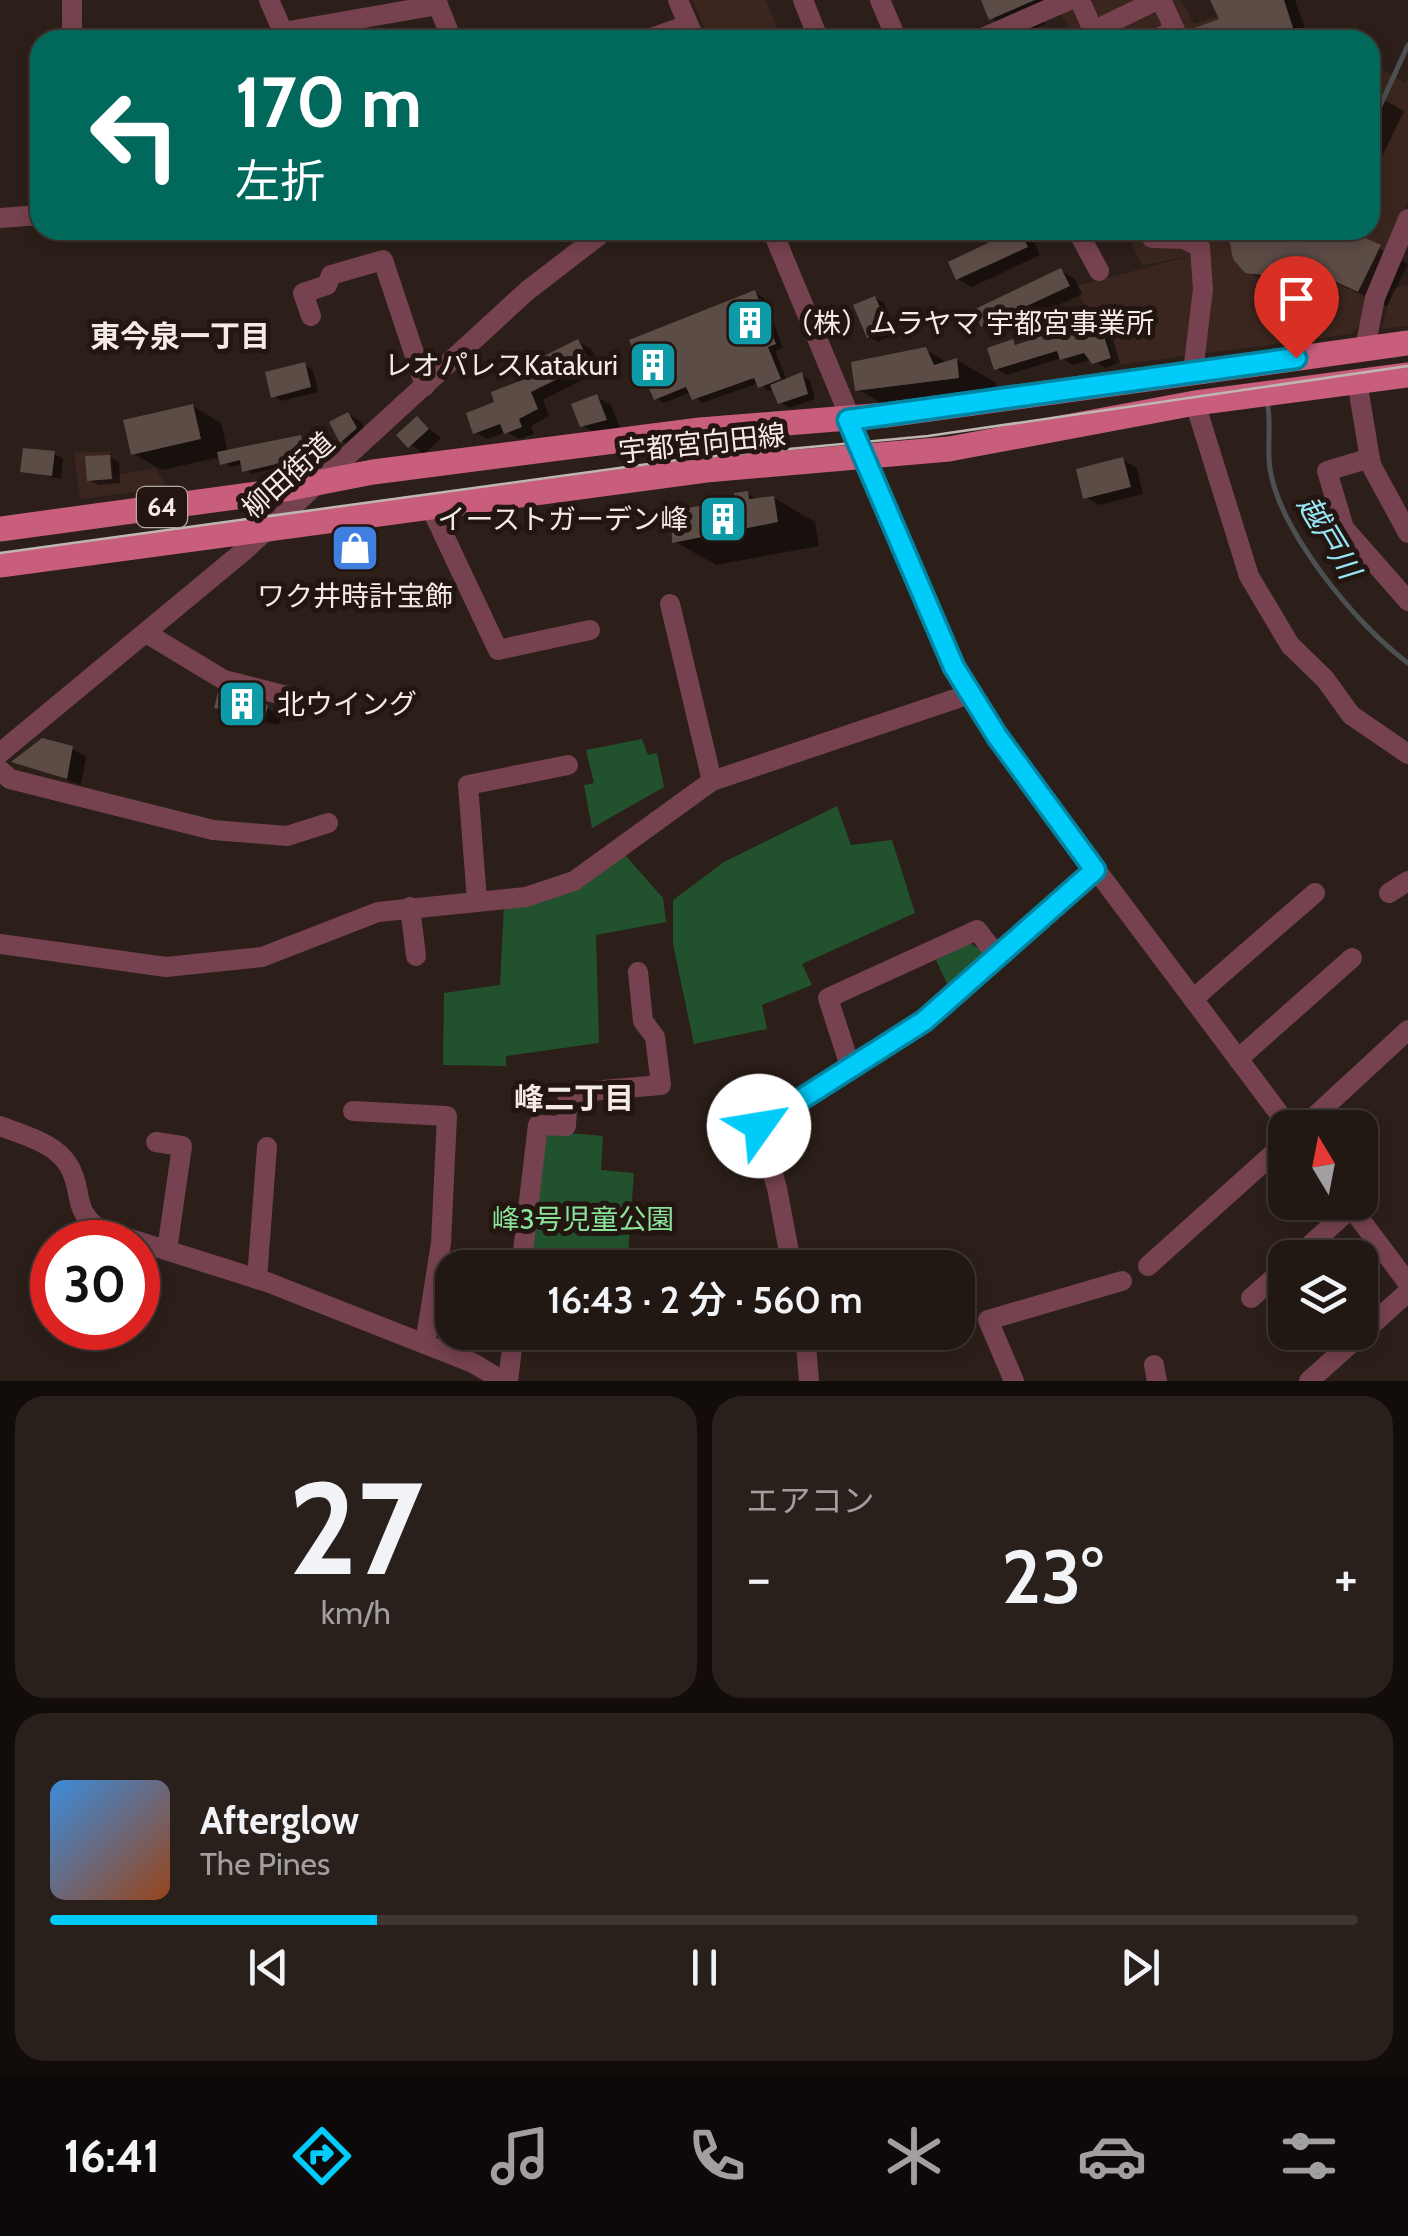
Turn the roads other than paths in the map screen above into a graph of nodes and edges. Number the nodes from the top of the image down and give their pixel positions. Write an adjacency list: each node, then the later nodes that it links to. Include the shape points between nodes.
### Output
1 (72, 0): 10 (street)
2 (269, 0): 11 (street)
3 (678, 0): 14 (street)
4 (803, 0): 15 (street)
5 (880, 0): 16 (street)
6 (1069, 0): 17 (street)
7 (1080, 0): 18 (street)
8 (1159, 0): 19 (street); 20 (street)
9 (437, 2): 12 (street); 13 (street)
10 (72, 30)
11 (282, 30)
12 (293, 30)
13 (448, 30)
14 (690, 30)
15 (815, 30)
16 (893, 30)
17 (1003, 30)
18 (1092, 30)
19 (1106, 30)
20 (1175, 30)
21 (30, 216): 22 (street)
22 (0, 218)
23 (1408, 219): 31 (street, via 1375,298)
24 (593, 240): 35 (street, 柳田街道)
25 (776, 240): 37 (street)
26 (1083, 240): 28 (street)
27 (1184, 240): 32 (street, via 1200,247 1202,302)
28 (1098, 271)
29 (311, 316): 35 (street, via 303,293 327,286 332,275 383,260)
30 (1408, 343): 31 (main road, 宇都宮向田線 / 64)
31 (1365, 348): 32 (main road, 宇都宮向田線 / 64)
32 (1193, 372): 37 (main road, 宇都宮向田線 / 64)
33 (1408, 374): 34 (main road, 宇都宮向田線 / 64)
34 (1357, 381): 36 (main road, 宇都宮向田線 / 64); 38 (street)
35 (424, 386): 40 (street, 柳田街道)
36 (1195, 404): 39 (main road, 宇都宮向田線 / 64, via 997,443); 53 (street, via 1248,576 1290,646 1351,715)
37 (848, 420): 39 (street); 40 (main road, 宇都宮向田線 / 64, via 700,430)
38 (1370, 458): 44 (street); 46 (street, via 1326,471 1344,528)
39 (864, 459): 41 (main road, 宇都宮向田線 / 64, via 706,470); 50 (street)
40 (323, 481): 42 (main road, 宇都宮向田線 / 64); 43 (street, 柳田街道)
41 (430, 506): 43 (main road, 宇都宮向田線 / 64); 48 (street, via 498,650)
42 (0, 528)
43 (270, 528): 45 (main road, 宇都宮向田線 / 64); 49 (street, 柳田街道)
44 (1408, 533)
45 (1, 565)
46 (1408, 601)
47 (670, 604): 56 (street)
48 (590, 630)
49 (146, 633): 51 (street, via 224,680); 52 (street, 柳田街道)
50 (970, 694): 56 (street); 58 (street)
51 (287, 696)
52 (0, 753)
53 (1408, 754)
54 (568, 765): 62 (street, via 468,785)
55 (0, 770): 57 (street, via 10,779 213,830 287,836)
56 (712, 781): 62 (street, via 574,881 526,896)
57 (328, 823)
58 (1095, 870): 66 (street); 69 (street)
59 (1408, 881): 61 (street)
60 (1315, 893): 69 (street)
61 (1389, 893)
62 (477, 900): 63 (street)
63 (410, 907): 64 (street, via 378,912 262,957 166,967); 65 (street)
64 (0, 944)
65 (416, 956)
66 (998, 957): 72 (street, via 924,1021); 72 (street, via 978,930 828,998)
67 (1352, 958): 71 (street)
68 (638, 972): 84 (street, via 643,1022 655,1038 661,1085 568,1093 566,1126 538,1125)
69 (1193, 999): 71 (street)
70 (1408, 1030): 74 (street)
71 (1238, 1058): 73 (street)
72 (851, 1068): 85 (street, via 759,1126)
73 (1277, 1110)
74 (1321, 1110)
75 (353, 1111): 92 (street, via 448,1116 441,1243)
76 (0, 1126): 83 (street, via 49,1146 69,1166 83,1217 99,1229)
77 (156, 1142): 83 (street, via 182,1146)
78 (268, 1147): 87 (street)
79 (1268, 1158): 86 (street)
80 (1334, 1220): 82 (street)
81 (1361, 1220): 88 (street)
82 (1314, 1240)
83 (167, 1250): 87 (street)
84 (523, 1250)
85 (789, 1250)
86 (1148, 1266)
87 (257, 1279): 92 (street)
88 (1407, 1280): 98 (street)
89 (1122, 1281): 97 (street, via 988,1320)
90 (1268, 1283): 91 (street)
91 (1251, 1298)
92 (426, 1344): 95 (street)
93 (511, 1350): 95 (street)
94 (806, 1350): 96 (street)
95 (506, 1381)
96 (809, 1381)
97 (1014, 1381)
98 (1309, 1381)

